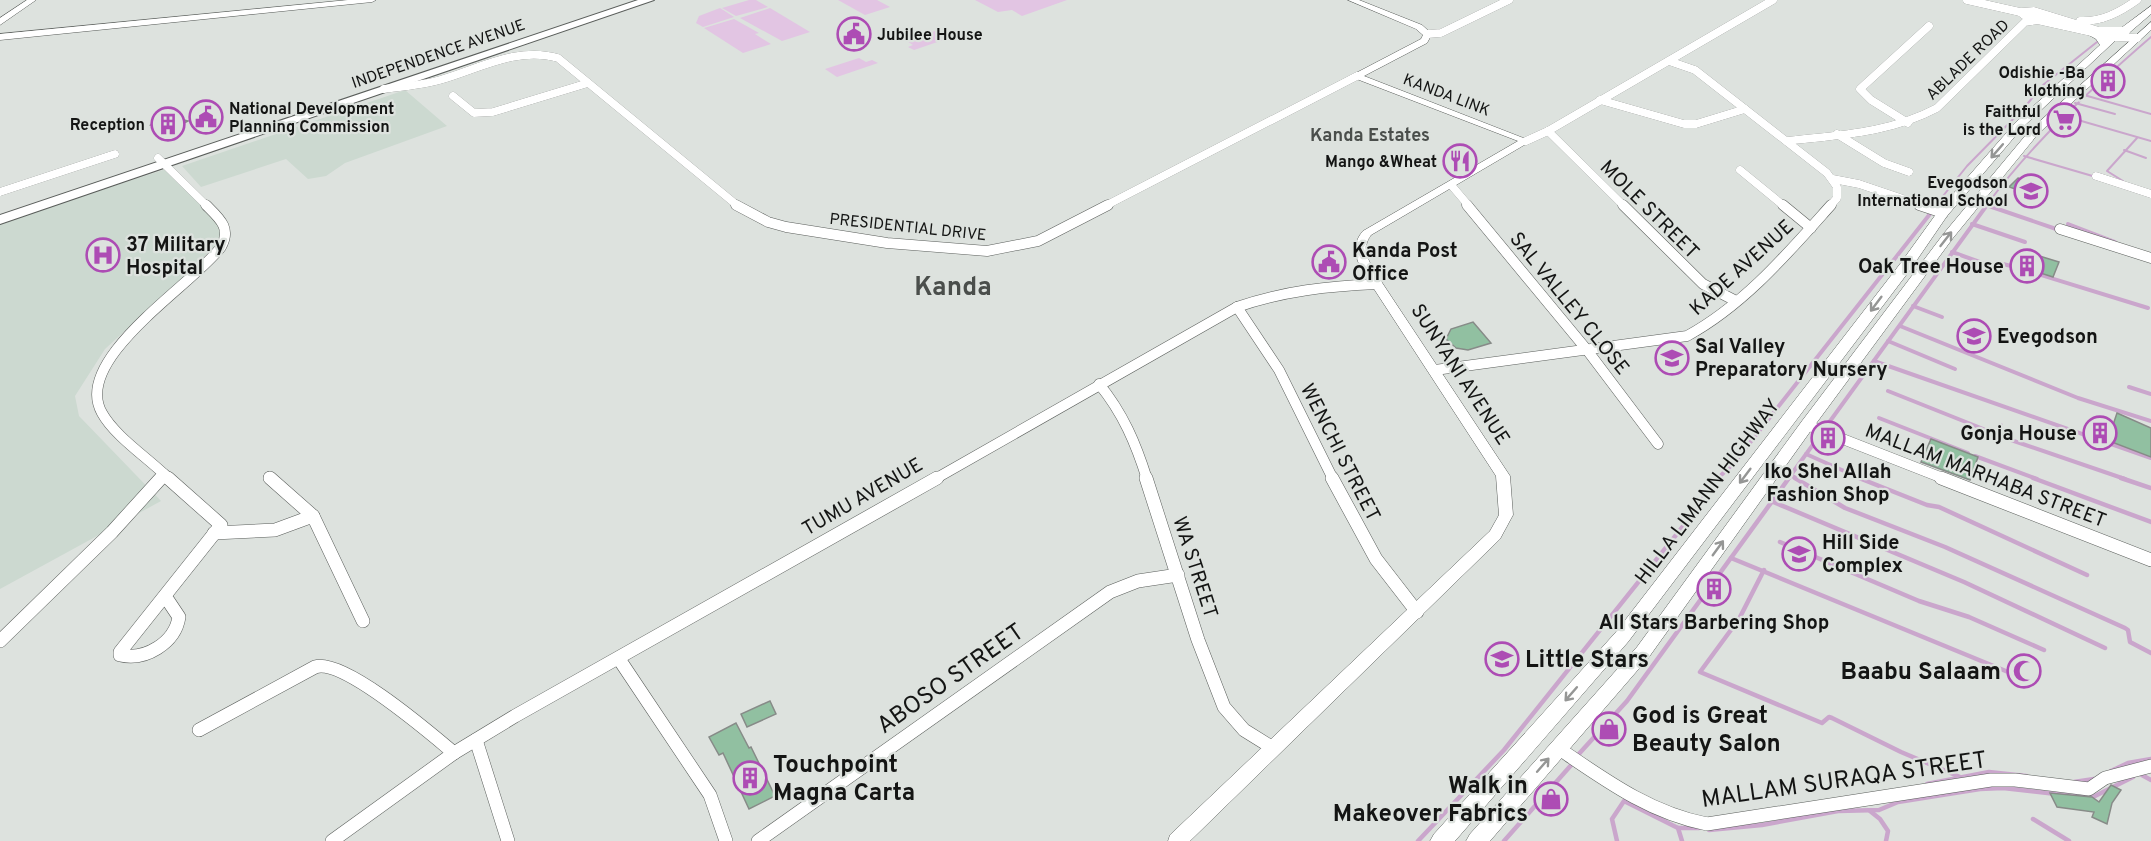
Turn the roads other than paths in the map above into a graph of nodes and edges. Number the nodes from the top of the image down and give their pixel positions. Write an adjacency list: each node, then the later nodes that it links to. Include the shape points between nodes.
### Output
1 (33, 0): 14 (street)
2 (372, 0): 11 (street)
3 (629, 0): 38 (highway, INDEPENDENCE AVENUE)
4 (649, 0): 28 (highway, INDEPENDENCE AVENUE)
5 (1352, 0): 22 (street)
6 (1509, 0): 22 (street, via 1441,33)
7 (1773, 0): 25 (street, SUNYANI AVENUE)
8 (1967, 0): 12 (street)
9 (1986, 0): 12 (street)
10 (2137, 0): 15 (street, via 2092,22)
11 (348, 1): 23 (street)
12 (1977, 2): 16 (street)
13 (2151, 9): 24 (main road, HILLA LIMANN HIGHWAY)
14 (15, 14): 17 (street); 20 (street)
15 (2057, 15)
16 (2022, 17): 21 (street, ABLADE ROAD); 24 (street, via 2037,12); 32 (street, ABLADE ROAD, via 1937,108)
17 (0, 22)
18 (2151, 25): 24 (main road, HILLA LIMANN HIGHWAY)
19 (1929, 26): 32 (street, via 1860,89)
20 (0, 32)
21 (2090, 32): 24 (main road, via 2100,37)
22 (1428, 34): 26 (street, PRESIDENTIAL DRIVE, via 1424,41)
23 (0, 37)
24 (2121, 38): 47 (main road, HILLA LIMANN HIGHWAY, one-way to 47, via 2019,125); 58 (main road, HILLA LIMANN HIGHWAY, one-way to 24, via 1949,235 2034,132)
25 (1669, 61): 30 (street, SUNYANI AVENUE); 31 (street, via 1695,70)
26 (1357, 76): 27 (street, PRESIDENTIAL DRIVE, via 1038,242 987,250 887,243 768,222 739,207); 35 (street, KANDA LINK)
27 (588, 83): 28 (street, PRESIDENTIAL DRIVE, via 558,58 535,52 429,83); 29 (street, via 493,112 474,113)
28 (384, 89): 38 (highway, INDEPENDENCE AVENUE)
29 (453, 96)
30 (1600, 100): 31 (street, via 1684,124); 33 (street, SUNYANI AVENUE)
31 (1745, 109): 36 (street)
32 (1908, 123): 34 (street, ABLADE ROAD)
33 (1548, 131): 35 (street, SUNYANI AVENUE); 53 (street, MOLE STREET, via 1703,284)
34 (1837, 134): 36 (street, ABLADE ROAD); 40 (street, via 1884,163)
35 (1526, 141): 43 (street, SUNYANI AVENUE)
36 (1787, 141): 42 (street)
37 (116, 154): 44 (street)
38 (162, 161): 46 (highway, INDEPENDENCE AVENUE); 48 (highway, INDEPENDENCE AVENUE); 61 (street, via 223,222 226,237 223,247 117,347 108,358 97,391 101,414)
39 (1740, 170): 49 (street)
40 (1909, 172)
41 (2096, 176): 45 (street)
42 (1833, 179): 47 (street, via 1860,184); 49 (street, KADE AVENUE, via 1838,198)
43 (1452, 186): 52 (street, SUNYANI AVENUE, via 1364,236 1359,248); 55 (street, SAL VALLEY CLOSE)
44 (0, 192)
45 (2151, 194)
46 (0, 212)
47 (1943, 213): 82 (main road, HILLA LIMANN HIGHWAY, one-way to 82, via 1622,637)
48 (0, 220)
49 (1811, 228): 53 (street, KADE AVENUE)
50 (2060, 229): 51 (street)
51 (2151, 258)
52 (1377, 284): 54 (street, TUMU AVENUE, via 1288,293); 56 (street, SUNYANI AVENUE)
53 (1736, 301): 55 (street, KADE AVENUE, via 1714,321 1687,336)
54 (1237, 307): 57 (street, TUMU AVENUE); 67 (street, WENCHI STREET, via 1283,377 1382,569)
55 (1587, 350): 56 (street, KADE AVENUE); 59 (street, SAL VALLEY CLOSE)
56 (1435, 370): 67 (street, SUNYANI AVENUE, via 1503,476 1506,515 1495,535)
57 (1099, 384): 65 (street, WA STREET, via 1134,439); 70 (street, TUMU AVENUE)
58 (1806, 425): 64 (street, MALLAM MARHABA STREET); 74 (main road, HILLA LIMANN HIGHWAY, one-way to 58, via 1643,652)
59 (1658, 444)
60 (269, 477): 62 (street)
61 (162, 478): 63 (street, via 221,525); 69 (street)
62 (313, 516): 63 (street, via 275,530); 68 (street)
63 (214, 533): 66 (street)
64 (2151, 560)
65 (1178, 575): 73 (street, WA STREET, via 1224,707 1244,730); 80 (street, ABOSO STREET, via 1138,581 1110,592)
66 (165, 596): 66 (street, via 179,617 176,628 148,655 120,655)
67 (1417, 612): 73 (street, SUNYANI AVENUE)
68 (363, 621)
69 (0, 641)
70 (619, 659): 72 (street, TUMU AVENUE); 79 (street, via 710,795)
71 (199, 730): 75 (street, via 324,665 355,679)
72 (476, 740): 75 (street, TUMU AVENUE); 78 (street)
73 (1273, 748): 81 (street, SUNYANI AVENUE)
74 (1558, 748): 76 (street, MALLAM SURAQA STREET, via 1624,792 1671,816 1707,824 1991,780 2089,789 2105,778); 83 (main road, HILLA LIMANN HIGHWAY, one-way to 74)
75 (454, 753): 77 (street, TUMU AVENUE)
76 (2151, 766)
77 (332, 841)
78 (508, 841)
79 (726, 841)
80 (758, 841)
81 (1177, 841)
82 (1442, 841)
83 (1477, 841)

